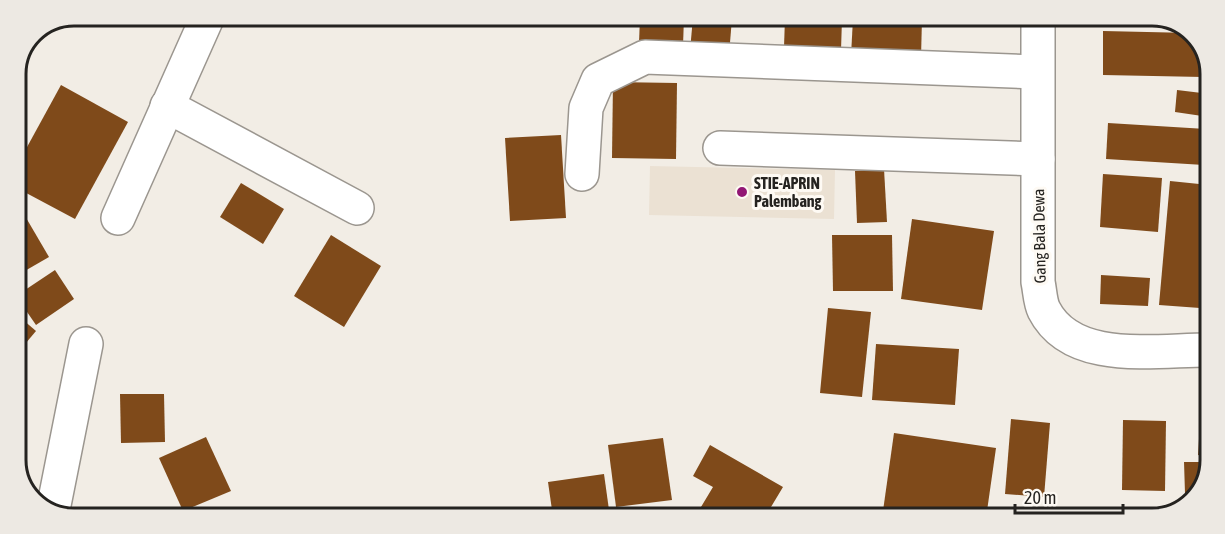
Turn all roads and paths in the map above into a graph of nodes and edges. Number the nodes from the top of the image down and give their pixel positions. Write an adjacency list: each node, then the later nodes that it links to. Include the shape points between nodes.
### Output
1 (203, 26): 4 (street)
2 (1038, 26): 3 (street, Gang Bala Dewa)
3 (1036, 72): 6 (street, Gang Bala Dewa); 7 (street, via 645,57 598,80 586,108)
4 (166, 106): 8 (street); 9 (street)
5 (720, 148): 6 (street)
6 (1038, 159): 11 (street, Gang Bala Dewa, via 1038,282 1043,309 1057,327 1075,341 1101,350)
7 (582, 174)
8 (357, 208)
9 (118, 218)
10 (86, 344): 12 (street)
11 (1200, 350)
12 (54, 505)

